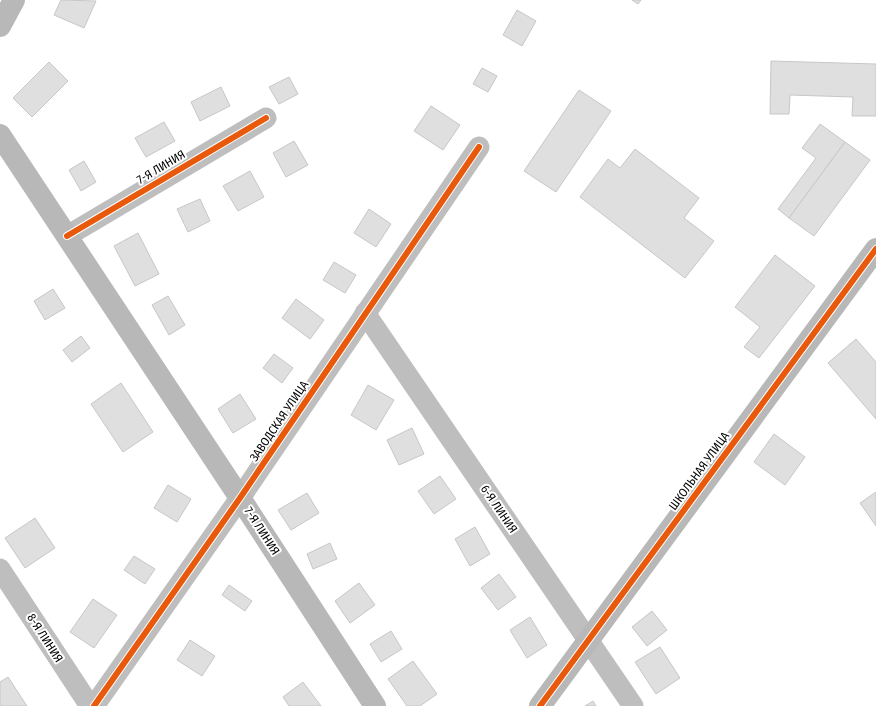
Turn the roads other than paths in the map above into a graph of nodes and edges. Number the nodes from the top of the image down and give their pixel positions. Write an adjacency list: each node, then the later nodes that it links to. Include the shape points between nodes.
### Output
1 (14, 0): 2 (main road)
2 (0, 26)
3 (266, 118): 6 (street, 7-Я ЛИНИЯ)
4 (0, 135): 6 (main road, 7-Я ЛИНИЯ)
5 (479, 147): 8 (street, ЗАВОДСКАЯ УЛИЦА)
6 (67, 236): 9 (main road, 7-Я ЛИНИЯ)
7 (876, 249): 11 (main road, ШКОЛЬНАЯ УЛИЦА)
8 (365, 313): 9 (street, ЗАВОДСКАЯ УЛИЦА); 11 (street, 6-Я ЛИНИЯ)
9 (240, 498): 13 (street, ЗАВОДСКАЯ УЛИЦА); 14 (main road, 7-Я ЛИНИЯ)
10 (0, 569): 12 (street, 8-Я ЛИНИЯ)
11 (588, 640): 15 (main road, ШКОЛЬНАЯ УЛИЦА); 16 (street, 6-Я ЛИНИЯ)
12 (90, 706)
13 (94, 706)
14 (375, 706)
15 (540, 706)
16 (633, 706)

